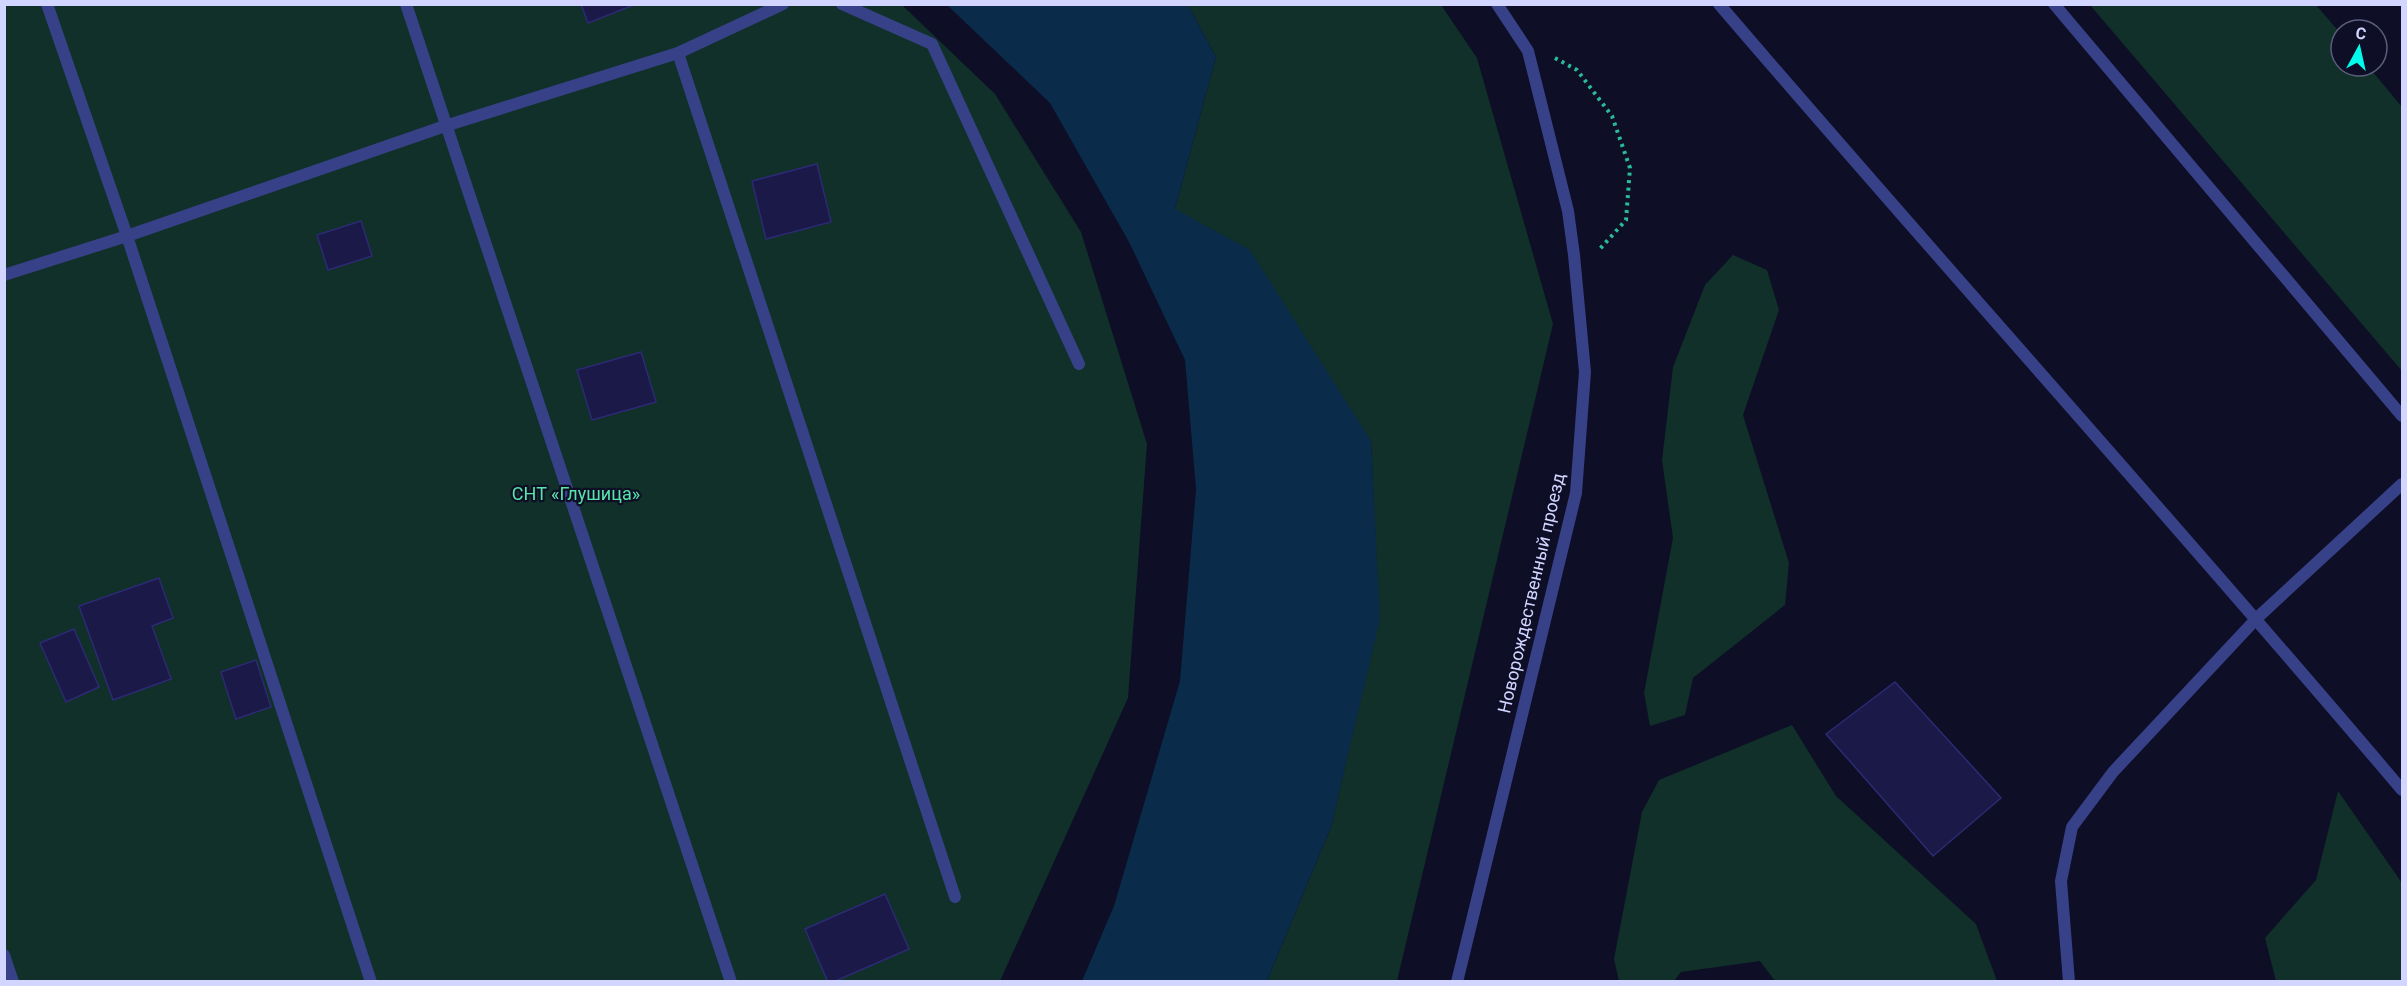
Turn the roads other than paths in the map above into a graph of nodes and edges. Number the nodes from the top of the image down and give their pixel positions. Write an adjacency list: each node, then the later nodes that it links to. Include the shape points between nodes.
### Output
1 (47, 4): 10 (street)
2 (406, 4): 9 (street)
3 (783, 4): 8 (street)
4 (842, 4): 12 (street, via 932,44)
5 (1497, 4): 22 (street, Новорождественный проезд, via 1528,51 1568,211 1585,372 1576,493)
6 (1719, 4): 15 (street)
7 (2054, 4): 13 (street)
8 (678, 53): 9 (street); 17 (street)
9 (445, 126): 10 (street); 21 (street)
10 (127, 236): 11 (street); 20 (street)
11 (4, 275)
12 (1079, 364)
13 (2403, 416)
14 (2403, 484): 15 (street)
15 (2257, 618): 16 (street); 23 (street, via 2113,772 2072,827 2061,881)
16 (2403, 790)
17 (955, 897)
18 (4, 955): 19 (street)
19 (13, 981)
20 (371, 981)
21 (731, 981)
22 (1456, 981)
23 (2069, 981)

